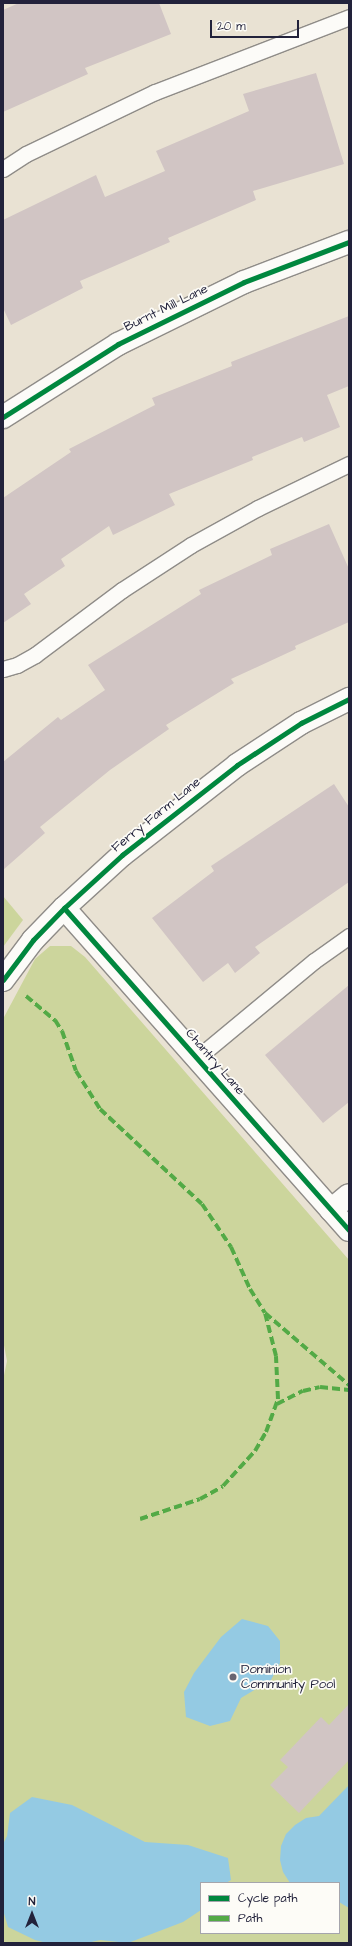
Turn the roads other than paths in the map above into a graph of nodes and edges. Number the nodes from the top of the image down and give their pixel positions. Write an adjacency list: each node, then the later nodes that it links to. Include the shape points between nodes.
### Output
1 (349, 17): 2 (lane, via 155,92 26,154)
2 (3, 169)
3 (349, 242): 4 (street, Burnt Mill Lane, via 244,282 118,344)
4 (3, 417)
5 (349, 464): 6 (lane, via 258,508 191,545 122,590 35,655)
6 (3, 669)
7 (349, 699): 8 (street, Ferry Farm Lane, via 301,724 237,765 122,855)
8 (64, 908): 10 (street, Ferry Farm Lane, via 28,945); 11 (street, Chantry Lane)
9 (349, 936): 11 (lane, via 314,961)
10 (3, 980)
11 (197, 1058): 13 (street, Chantry Lane)
12 (349, 1195): 13 (street)
13 (331, 1210): 14 (street, Chantry Lane)
14 (349, 1230)

